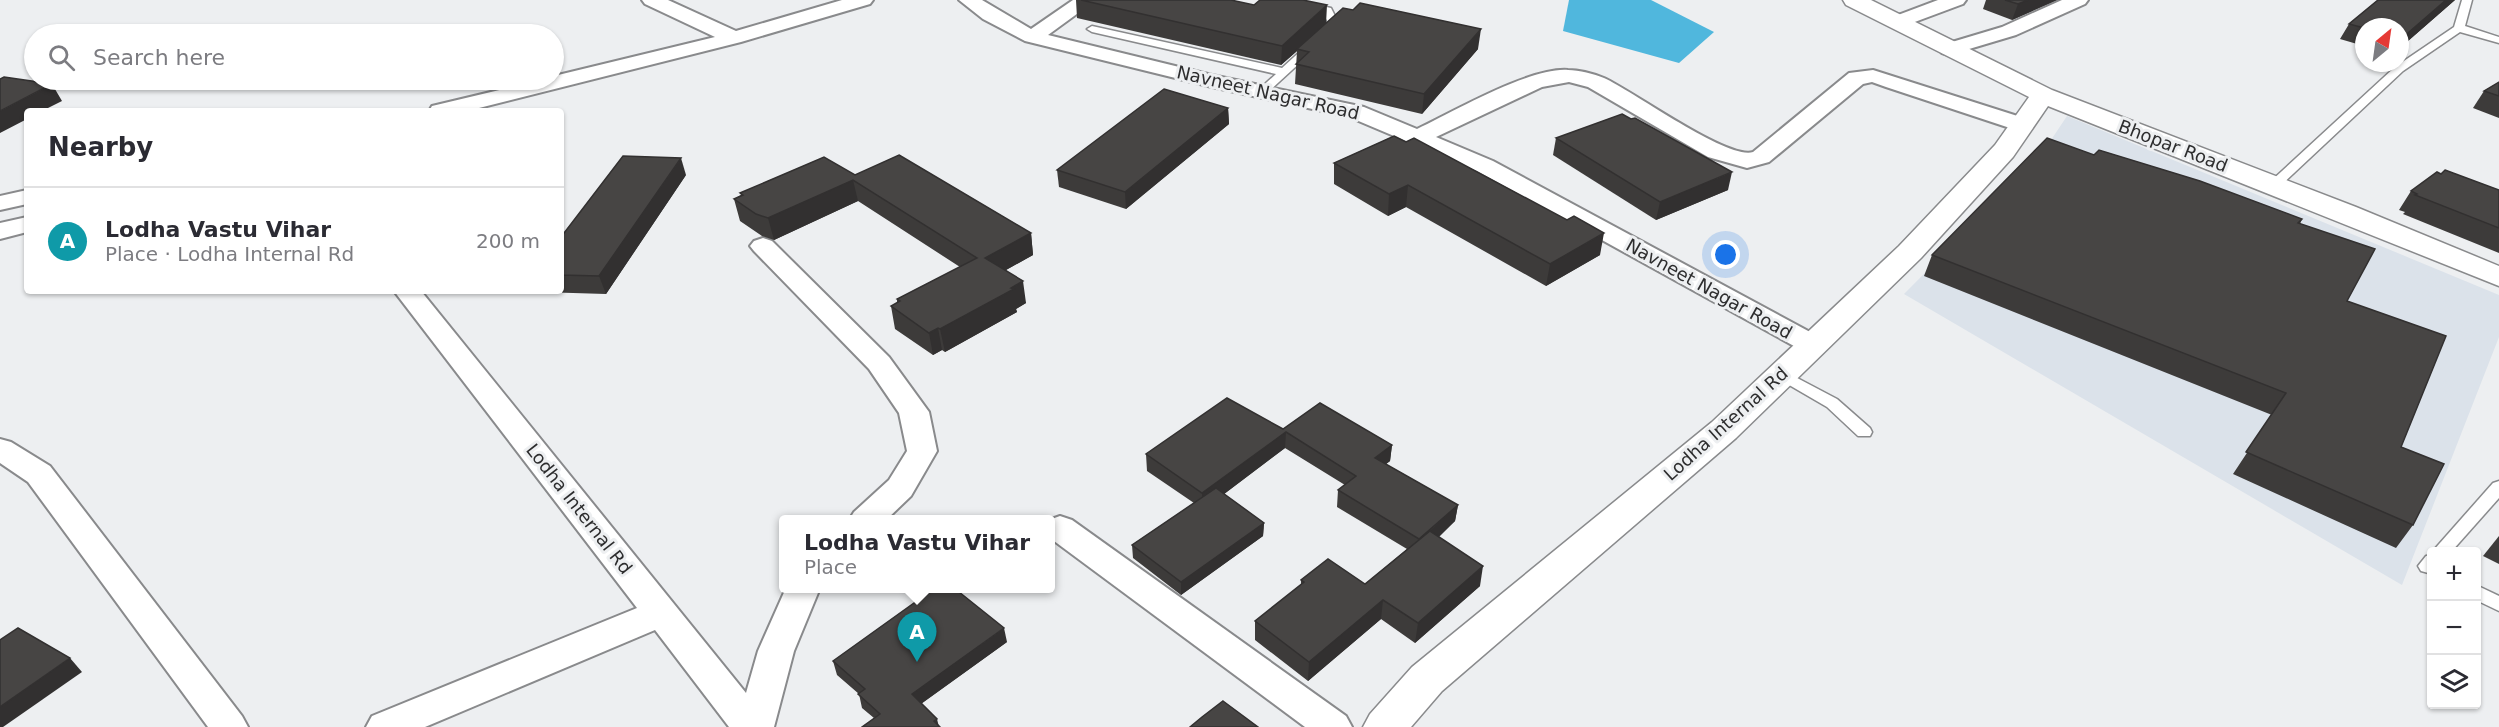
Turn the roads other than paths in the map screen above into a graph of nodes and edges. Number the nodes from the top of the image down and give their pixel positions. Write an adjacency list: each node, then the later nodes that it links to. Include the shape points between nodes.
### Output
1 (652, 0): 14 (street)
2 (863, 0): 14 (street)
3 (969, 0): 13 (street, Navneet Nagar Road)
4 (1086, 0): 13 (street)
5 (1279, 0): 17 (lane, via 1327,10 1335,26)
6 (1854, 0): 10 (street, Bhopar Road)
7 (1956, 0): 10 (street)
8 (2078, 0): 16 (street, via 2009,31)
9 (2467, 0): 11 (lane)
10 (1897, 22): 16 (street, Bhopar Road)
11 (2459, 28): 15 (lane); 25 (lane, via 2399,69)
12 (1092, 29): 17 (lane)
13 (1032, 37): 20 (street, Navneet Nagar Road)
14 (734, 38): 18 (street)
15 (2499, 40)
16 (1949, 50): 21 (street, Bhopar Road)
17 (1284, 72): 20 (lane)
18 (564, 80)
19 (525, 90): 22 (street)
20 (1262, 92): 24 (street, Navneet Nagar Road, via 1356,112)
21 (2043, 95): 23 (street, Lodha Internal Rd); 25 (street, Bhopar Road)
22 (452, 108)
23 (2022, 125): 24 (street, via 1873,76 1857,78 1761,157 1747,161 1716,152 1595,82 1569,76 1534,82); 33 (street, Lodha Internal Rd, via 2004,151 1910,252)
24 (1417, 138): 33 (street, Navneet Nagar Road, via 1485,166)
25 (2274, 185): 31 (street, Bhopar Road)
26 (24, 198): 27 (street)
27 (0, 203)
28 (24, 225): 29 (street)
29 (0, 231)
30 (763, 246): 38 (street, via 879,363 914,412 922,451 900,488)
31 (2499, 277)
32 (408, 294): 44 (street, Lodha Internal Rd)
33 (1813, 345): 34 (street, Lodha Internal Rd)
34 (1782, 375): 35 (lane, via 1832,403); 49 (street, Lodha Internal Rd, via 1724,430 1427,679)
35 (1864, 432)
36 (0, 449): 45 (street, via 39,474)
37 (2499, 487): 40 (lane)
38 (870, 515)
39 (1060, 528): 48 (street)
40 (2445, 547)
41 (801, 593): 47 (street, Lodha Internal Rd, via 776,651)
42 (2481, 595): 43 (lane)
43 (2499, 604)
44 (661, 613): 46 (street); 47 (street, Lodha Internal Rd)
45 (229, 727)
46 (385, 727)
47 (753, 727)
48 (1333, 727)
49 (1385, 727)

